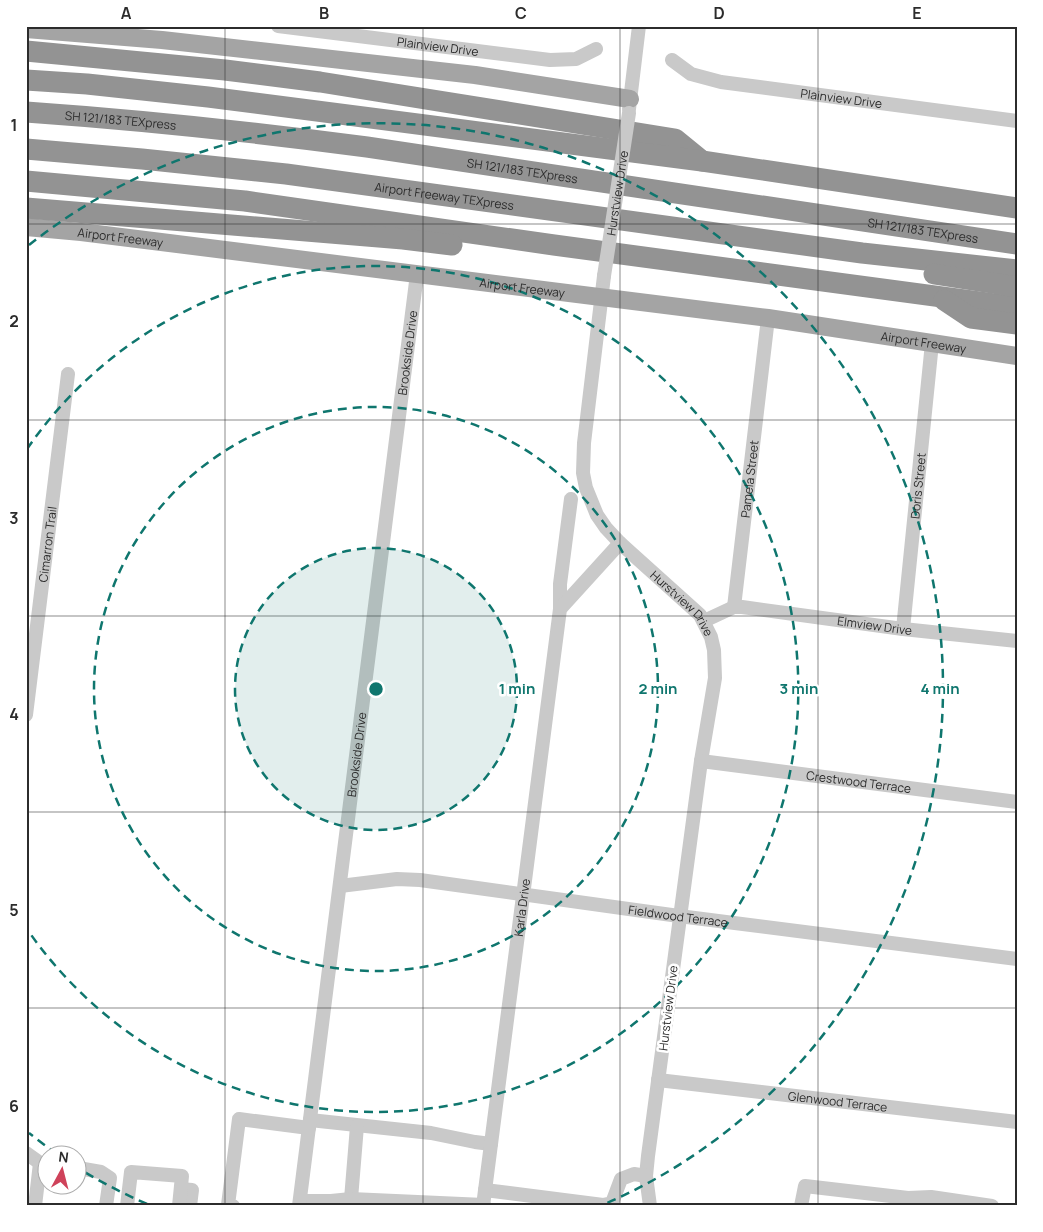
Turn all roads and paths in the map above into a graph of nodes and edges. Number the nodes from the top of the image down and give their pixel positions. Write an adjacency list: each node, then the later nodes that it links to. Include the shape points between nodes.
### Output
1 (278, 26): 4 (street, Plainview Drive, via 550,60 576,59)
2 (639, 26): 8 (street, Hurstview Drive)
3 (26, 29): 8 (main road, via 162,40 475,75)
4 (596, 49)
5 (26, 51): 12 (highway, via 320,82 675,139)
6 (672, 60): 10 (street, Plainview Drive, via 691,74 721,82)
7 (26, 80): 12 (highway, via 208,97)
8 (630, 106): 24 (street, Hurstview Drive, bridge)
9 (26, 112): 17 (highway, SH 121/183 TEXpress, via 283,136)
10 (1017, 121)
11 (26, 149): 19 (highway, Airport Freeway TEXpress, via 286,174)
12 (702, 161): 15 (highway)
13 (26, 181): 18 (highway, via 245,201)
14 (26, 208): 18 (highway, via 403,239 514,253)
15 (1017, 208)
16 (26, 227): 21 (main road, Airport Freeway)
17 (1017, 244)
18 (554, 246): 23 (highway)
19 (862, 254): 20 (highway); 22 (highway, via 887,266)
20 (1017, 270)
21 (417, 274): 24 (main road, Airport Freeway); 41 (street, Brookside Drive)
22 (1017, 287)
23 (938, 296): 25 (highway); 27 (highway, via 971,318)
24 (602, 298): 26 (main road, Airport Freeway); 32 (street, Hurstview Drive, via 583,473 590,502)
25 (1017, 307)
26 (768, 318): 28 (main road, Airport Freeway); 33 (street, Pamela Street)
27 (1017, 324)
28 (932, 343): 29 (main road, Airport Freeway); 36 (street, Doris Street)
29 (1017, 356)
30 (68, 374): 38 (street, Cimarron Trail)
31 (571, 500): 34 (street, Karla Drive, via 560,584)
32 (620, 543): 34 (street); 35 (street, Hurstview Drive)
33 (734, 607): 35 (street); 36 (street, Elmview Drive)
34 (560, 610): 42 (street, Karla Drive)
35 (704, 622): 39 (street, Hurstview Drive, via 712,637 715,678)
36 (903, 629): 37 (street, Elmview Drive)
37 (1017, 641)
38 (26, 715)
39 (701, 761): 40 (street, Crestwood Terrace); 43 (street, Hurstview Drive)
40 (1017, 802)
41 (340, 886): 42 (street, Fieldwood Terrace, via 397,878); 47 (street, Brookside Drive)
42 (523, 894): 43 (street, Fieldwood Terrace); 49 (street, Karla Drive)
43 (680, 916): 44 (street, Fieldwood Terrace); 45 (street, Hurstview Drive)
44 (1017, 959)
45 (658, 1080): 46 (street, Glenwood Terrace); 54 (street, Hurstview Drive)
46 (1017, 1122)
47 (310, 1124): 48 (street); 60 (street, Brookside Drive); 67 (street, via 239,1119 228,1205)
48 (356, 1126): 49 (street, via 431,1133); 59 (street)
49 (491, 1144): 57 (street, Karla Drive)
50 (26, 1153): 51 (street)
51 (38, 1160)
52 (88, 1170): 55 (street)
53 (131, 1172): 55 (street, via 119,1172); 56 (street, via 182,1176); 64 (street)
54 (646, 1176): 57 (street, via 634,1174 621,1179 612,1203 602,1205); 68 (street, Hurstview Drive)
55 (110, 1178): 63 (street)
56 (181, 1189): 65 (street); 66 (street, via 192,1190)
57 (485, 1190): 61 (street, Karla Drive)
58 (38, 1192): 62 (street)
59 (351, 1199): 60 (street); 61 (street)
60 (300, 1203)
61 (484, 1205)
62 (35, 1206)
63 (106, 1206)
64 (127, 1206)
65 (179, 1206)
66 (190, 1206)
67 (233, 1206)
68 (650, 1206)
69 (801, 1206): 70 (street, via 805,1186)
70 (992, 1206)

